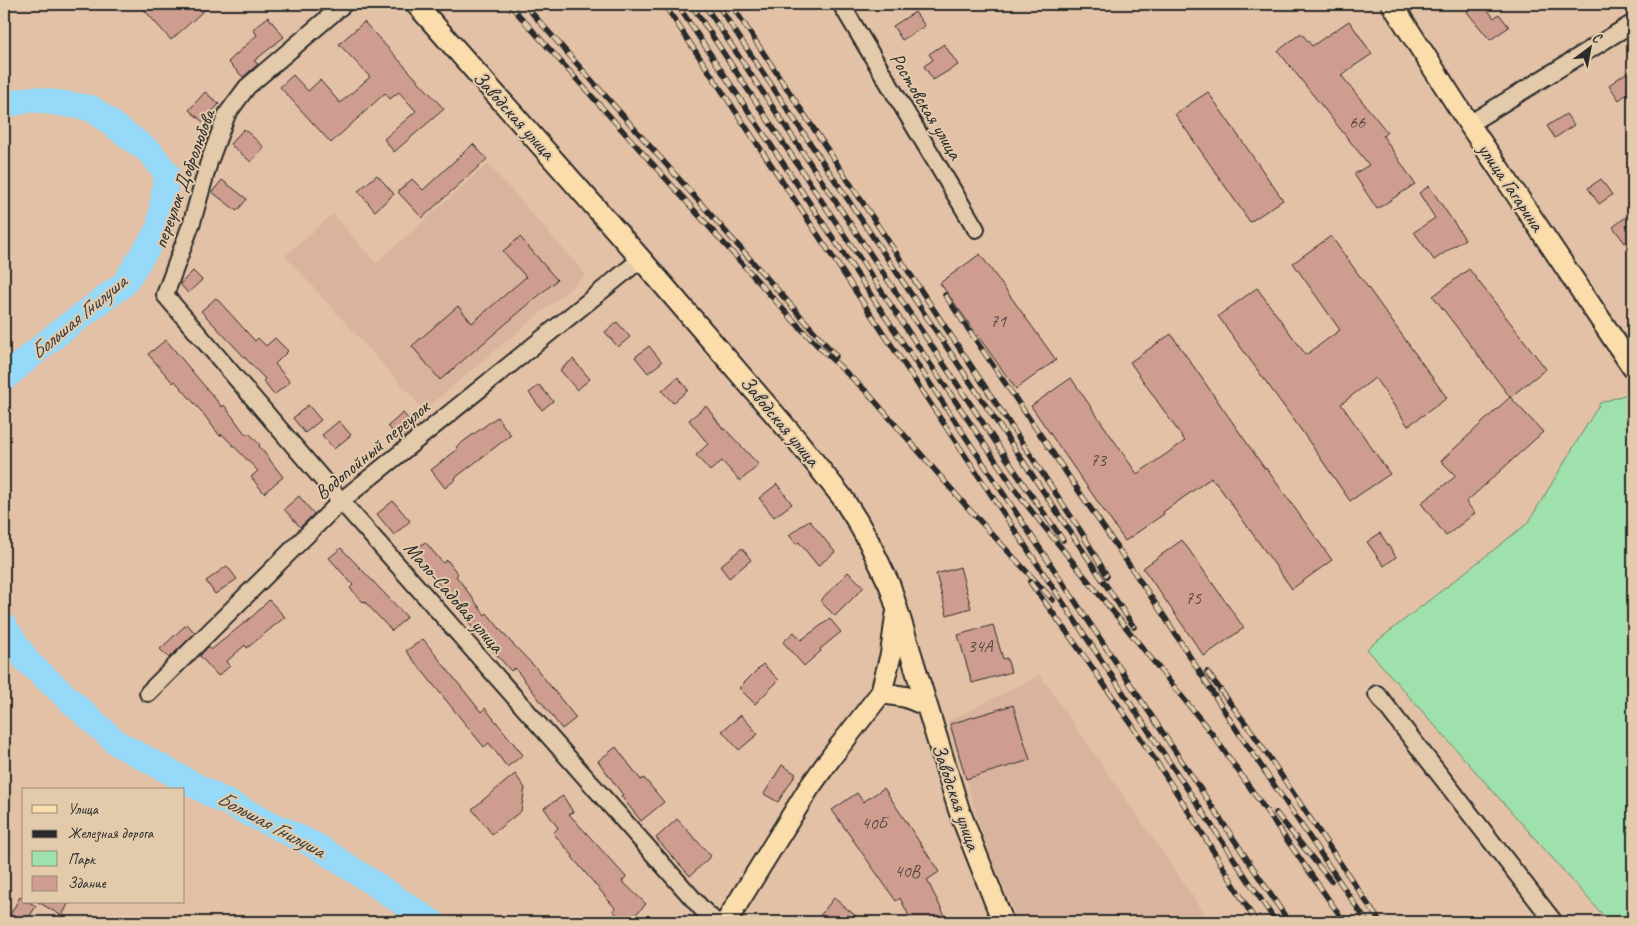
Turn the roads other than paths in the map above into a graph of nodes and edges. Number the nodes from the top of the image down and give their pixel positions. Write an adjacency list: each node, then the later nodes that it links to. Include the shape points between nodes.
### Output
1 (344, 4): 9 (street, переулок Добролюбова, via 247,87 227,114)
2 (416, 4): 8 (main road, Заводская улица)
3 (841, 4): 7 (street, Ростовская улица)
4 (1392, 4): 6 (main road, улица Гагарина)
5 (1633, 23): 6 (street)
6 (1469, 124): 10 (main road, улица Гагарина)
7 (976, 229)
8 (642, 259): 11 (street, Водопойный переулок); 12 (main road, Заводская улица, via 842,497 869,542 890,586)
9 (165, 295): 11 (street, Мало-Садовая улица)
10 (1633, 368)
11 (341, 501): 13 (street, Водопойный переулок); 17 (street, Мало-Садовая улица)
12 (897, 610): 14 (main road, via 895,634); 16 (main road, Заводская улица)
13 (148, 693)
14 (881, 693): 16 (main road, via 906,697); 18 (main road, via 804,795)
15 (1377, 694): 20 (street)
16 (926, 706): 19 (main road, Заводская улица, via 959,810)
17 (716, 922)
18 (726, 922)
19 (1003, 922)
20 (1554, 922)

